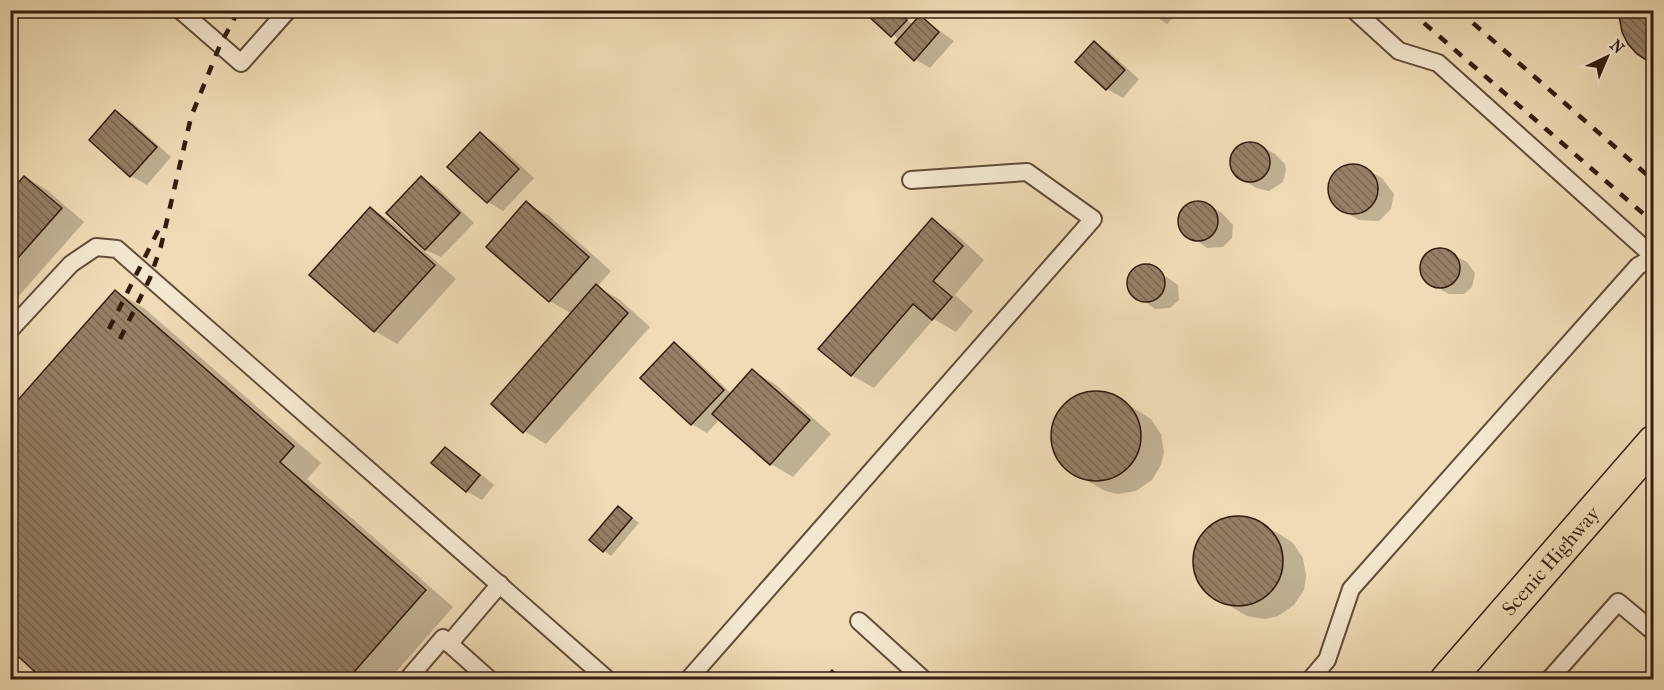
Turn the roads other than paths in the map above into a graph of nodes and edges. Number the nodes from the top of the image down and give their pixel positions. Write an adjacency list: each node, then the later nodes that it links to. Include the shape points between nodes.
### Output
1 (180, 10): 2 (lane, via 241,63)
2 (288, 10)
3 (1353, 10): 5 (lane, via 1399,51 1438,63)
4 (911, 180): 15 (lane, via 1027,172 1093,219)
5 (1653, 257): 17 (lane, via 1638,266 1351,589 1327,660)
6 (10, 330): 8 (lane, via 71,264 96,247 117,249)
7 (1653, 442): 18 (main road, Scenic Highway)
8 (500, 584): 11 (lane); 14 (lane)
9 (859, 621): 16 (lane)
10 (1653, 632): 19 (lane, via 1618,602)
11 (449, 644): 12 (lane, via 443,638); 13 (lane)
12 (407, 680)
13 (490, 680)
14 (608, 680)
15 (688, 680)
16 (924, 680)
17 (1310, 680)
18 (1447, 680)
19 (1549, 680)

